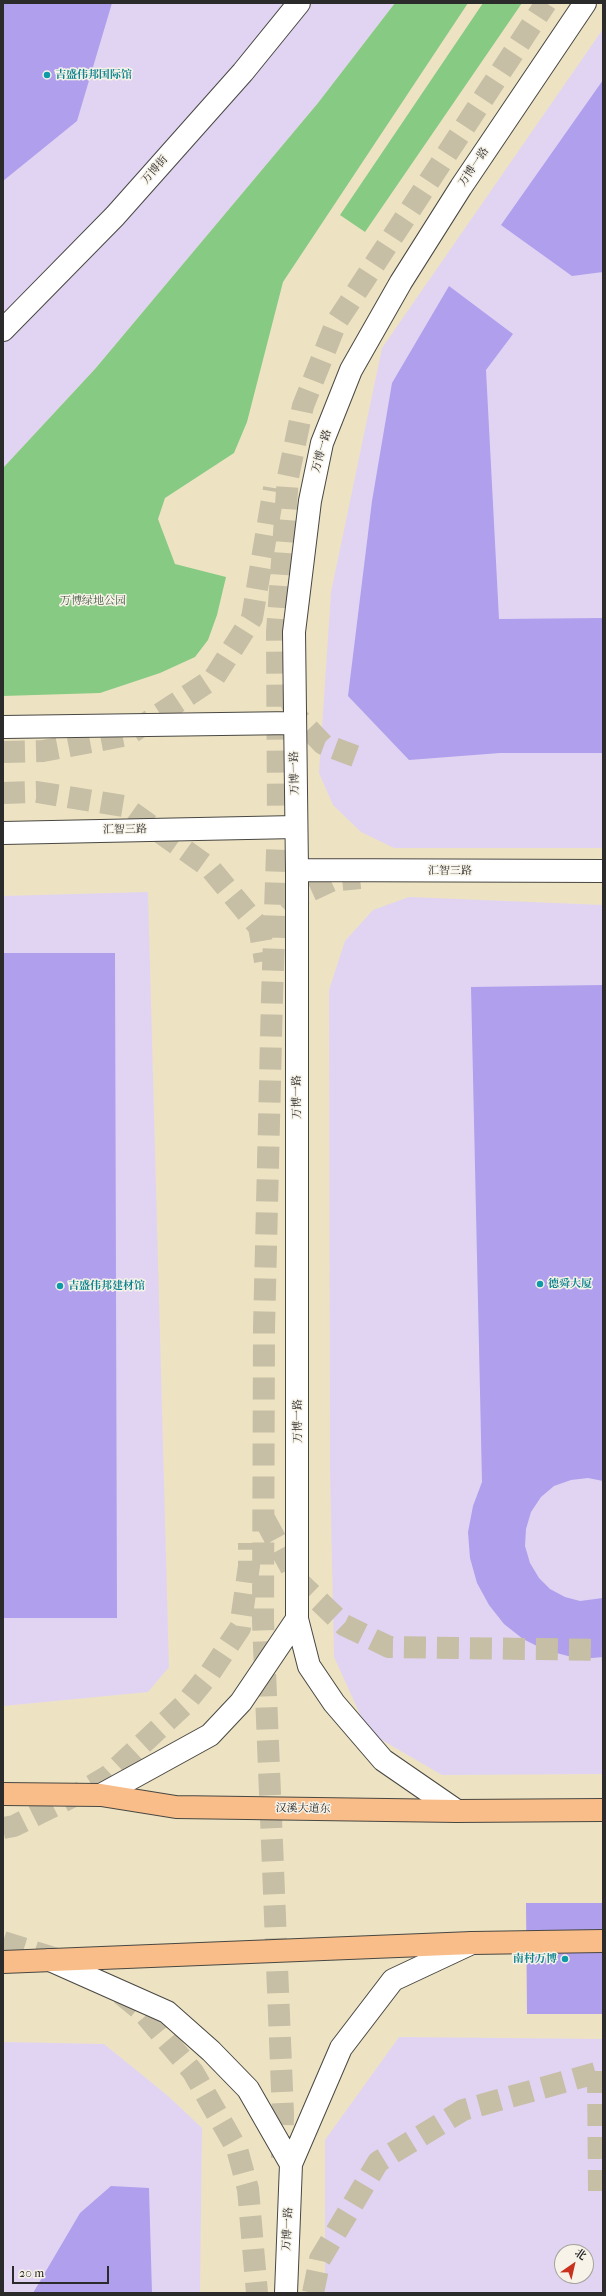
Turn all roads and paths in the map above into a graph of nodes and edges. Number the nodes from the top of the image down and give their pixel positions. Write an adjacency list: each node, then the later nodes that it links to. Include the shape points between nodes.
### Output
1 (299, 3): 3 (street, 万博街, via 243,72 115,216)
2 (585, 3): 4 (street, 万博一路, via 400,282 351,370 322,443 310,500 294,632)
3 (3, 330)
4 (294, 723): 5 (street); 6 (street, 万博一路)
5 (3, 727)
6 (296, 827): 7 (street, 汇智三路); 8 (street, 万博一路)
7 (3, 833)
8 (297, 870): 9 (street, 汇智三路); 10 (street, 万博一路)
9 (603, 871)
10 (297, 1619): 12 (street, via 241,1702 210,1735); 14 (street, 万博一路, via 310,1666 334,1703 383,1760)
11 (3, 1794): 12 (main road, 汉溪大道东)
12 (101, 1796): 14 (main road, 汉溪大道东, via 176,1807)
13 (603, 1810): 14 (main road, 汉溪大道东)
14 (457, 1811)
15 (603, 1941): 16 (main road)
16 (472, 1943): 17 (main road); 19 (street, via 393,1980 341,2048)
17 (50, 1960): 18 (main road); 19 (street, via 167,2012 211,2051 248,2089)
18 (3, 1962)
19 (291, 2164): 20 (street, 万博一路)
20 (286, 2293)

